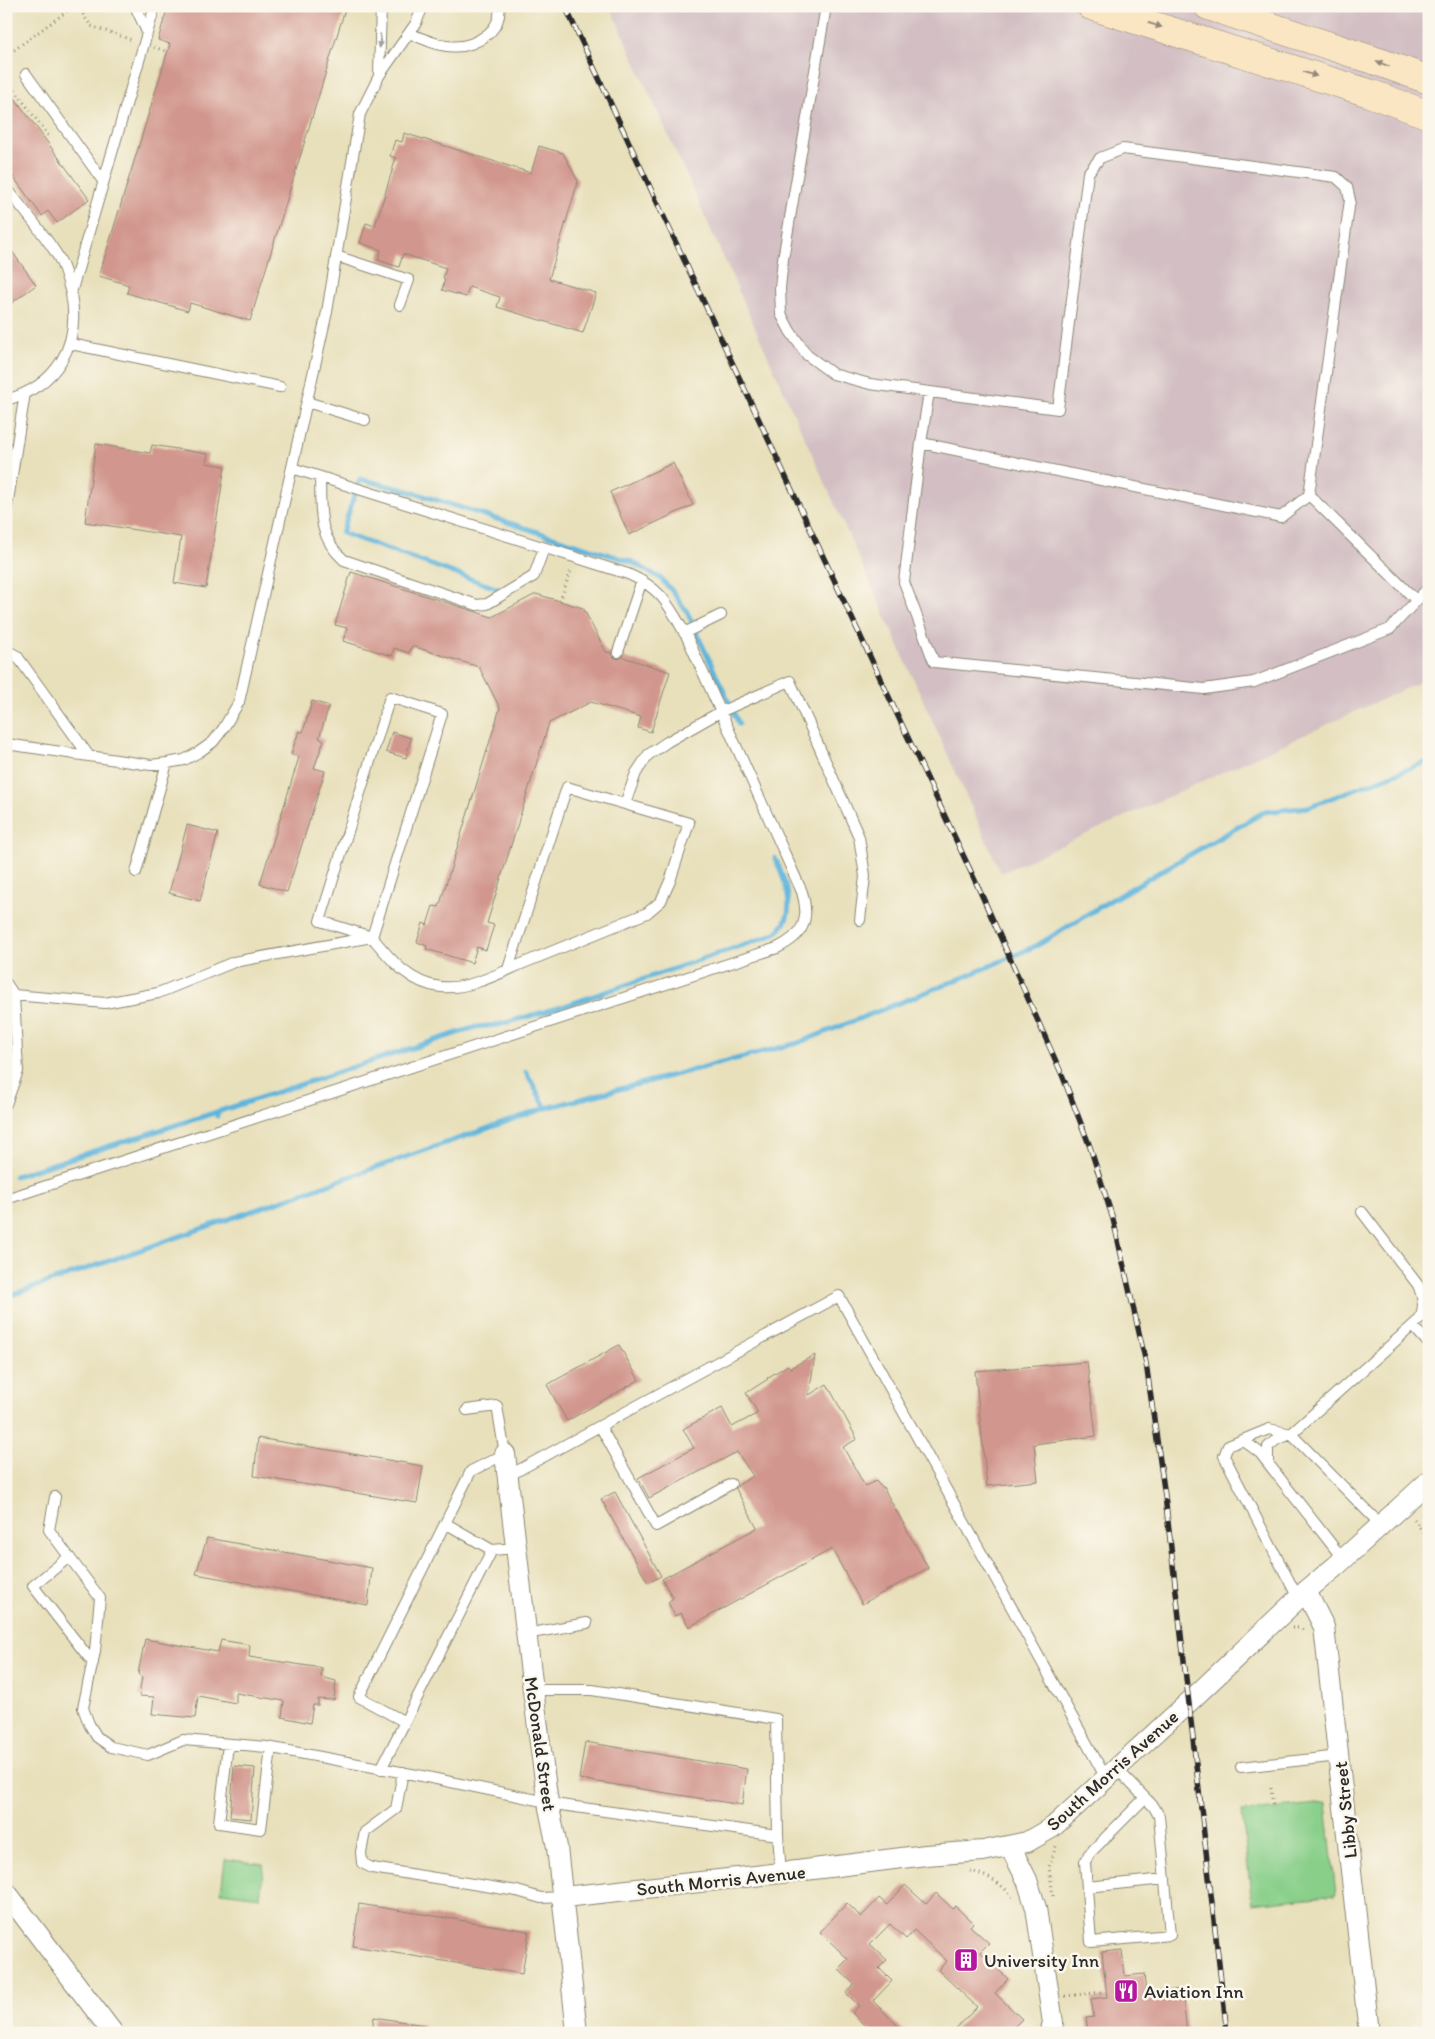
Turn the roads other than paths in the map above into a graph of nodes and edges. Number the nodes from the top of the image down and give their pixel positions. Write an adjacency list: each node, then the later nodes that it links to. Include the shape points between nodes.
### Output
1 (135, 6): 10 (lane)
2 (155, 6): 10 (lane)
3 (381, 6): 13 (lane, one-way to 13)
4 (423, 6): 11 (lane)
5 (499, 6): 11 (lane, via 498,21 492,31 466,46 436,44)
6 (826, 6): 23 (lane, via 783,259 781,314 807,355 833,374 870,384)
7 (1091, 6): 15 (main road, one-way to 15, via 1369,93)
8 (1208, 6): 9 (main road)
9 (1233, 11): 14 (main road, one-way to 9)
10 (147, 32): 16 (lane)
11 (408, 33): 13 (lane)
12 (26, 74): 16 (lane)
13 (379, 76): 18 (lane, via 360,114)
14 (1429, 80)
15 (1429, 115)
16 (104, 181): 19 (lane)
17 (6, 187): 19 (lane, via 59,259)
18 (336, 256): 20 (lane, via 409,280); 26 (lane)
19 (70, 293): 21 (lane, via 73,325)
20 (400, 305)
21 (70, 344): 22 (lane); 24 (lane, via 52,373)
22 (280, 387)
23 (929, 392): 28 (lane); 32 (lane, via 1058,409 1088,173 1100,158 1123,149 1336,177 1347,187 1350,200)
24 (25, 393): 25 (lane); 30 (lane)
25 (6, 400)
26 (307, 402): 27 (lane); 29 (lane)
27 (365, 420)
28 (921, 443): 32 (lane, via 1281,517); 37 (lane, via 904,582 934,662 1204,688 1245,684 1390,629)
29 (292, 468): 31 (lane); 45 (lane, via 239,702 213,742 184,760)
30 (9, 475): 33 (lane)
31 (320, 477): 34 (lane); 34 (lane, via 322,521 327,541 344,560 477,604 487,604 534,576)
32 (1309, 495): 37 (lane)
33 (6, 513)
34 (544, 548): 35 (lane)
35 (642, 580): 39 (lane, via 665,600); 41 (lane)
36 (1429, 587): 37 (lane)
37 (1416, 600)
38 (722, 615): 39 (lane)
39 (684, 633): 42 (lane)
40 (6, 650): 44 (lane, via 17,656)
41 (618, 652)
42 (720, 712): 46 (lane, via 648,755 636,773); 48 (lane, via 790,681 859,837 865,876); 54 (lane, via 802,892 806,919 802,929 787,943)
43 (6, 744): 44 (lane)
44 (89, 756): 45 (lane, via 151,766)
45 (167, 763): 47 (lane)
46 (625, 804): 50 (lane, via 568,787); 50 (lane, via 689,823 661,901 647,913)
47 (136, 872)
48 (860, 920)
49 (372, 937): 49 (lane, via 442,714 390,697 320,921); 50 (lane, via 412,978 440,987 466,986); 52 (lane, via 234,962 158,993 105,1003)
50 (508, 969)
51 (6, 983): 52 (lane)
52 (10, 995): 53 (lane, via 18,1071)
53 (6, 1104)
54 (6, 1198)
55 (1362, 1212): 56 (lane, via 1418,1285 1423,1311)
56 (1413, 1326): 57 (lane); 60 (lane)
57 (1429, 1344)
58 (467, 1410): 62 (lane, via 497,1406)
59 (600, 1426): 64 (lane); 66 (lane, via 656,1526); 86 (lane, via 839,1296)
60 (1291, 1434): 61 (lane, via 1269,1429); 63 (lane, via 1268,1447); 69 (lane)
61 (1243, 1440): 63 (lane, via 1254,1446); 74 (lane, via 1228,1446 1224,1456)
62 (505, 1454): 64 (street, McDonald Street); 68 (lane, via 471,1471)
63 (1268, 1464): 73 (lane)
64 (508, 1476): 70 (street, McDonald Street)
65 (1429, 1481): 69 (street, South Morris Avenue)
66 (731, 1484)
67 (55, 1497): 72 (lane, via 49,1530)
68 (445, 1522): 71 (lane); 79 (lane, via 359,1697)
69 (1381, 1525): 73 (street, South Morris Avenue)
70 (516, 1548): 71 (lane); 76 (street, McDonald Street)
71 (492, 1550): 79 (lane)
72 (69, 1557): 77 (lane, via 100,1598); 77 (lane, via 33,1586)
73 (1343, 1559): 74 (street, South Morris Avenue)
74 (1306, 1598): 82 (street, Libby Street, via 1324,1627); 86 (street, South Morris Avenue)
75 (587, 1623): 76 (lane)
76 (526, 1634): 78 (street, McDonald Street)
77 (93, 1663): 80 (lane, via 83,1708 97,1737 111,1747 148,1755 183,1740)
78 (533, 1690): 88 (street, McDonald Street); 89 (lane, via 592,1690 776,1718)
79 (405, 1722): 84 (lane)
80 (228, 1744): 81 (lane); 81 (lane, via 218,1823 261,1829)
81 (271, 1748): 84 (lane)
82 (1339, 1756): 83 (lane); 99 (street, Libby Street)
83 (1241, 1767)
84 (382, 1769): 85 (lane)
85 (403, 1772): 88 (lane); 95 (lane, via 396,1809 365,1832 362,1863 372,1868 517,1891 541,1898)
86 (1111, 1773): 87 (lane); 90 (street, South Morris Avenue, via 1053,1827 1027,1842)
87 (1145, 1798): 92 (lane, via 1158,1816); 93 (lane, via 1089,1854 1085,1862)
88 (548, 1803): 89 (lane); 95 (street, McDonald Street)
89 (778, 1835): 91 (lane)
90 (1010, 1846): 91 (street, South Morris Avenue); 98 (street, via 1027,1880 1036,1908 1053,2023)
91 (781, 1873): 95 (street, South Morris Avenue)
92 (1165, 1879): 93 (lane); 93 (lane, via 1170,1935 1092,1942)
93 (1087, 1887)
94 (6, 1892): 96 (street)
95 (564, 1897): 97 (street, McDonald Street)
96 (113, 2033)
97 (577, 2033)
98 (1050, 2033)
99 (1369, 2033)

